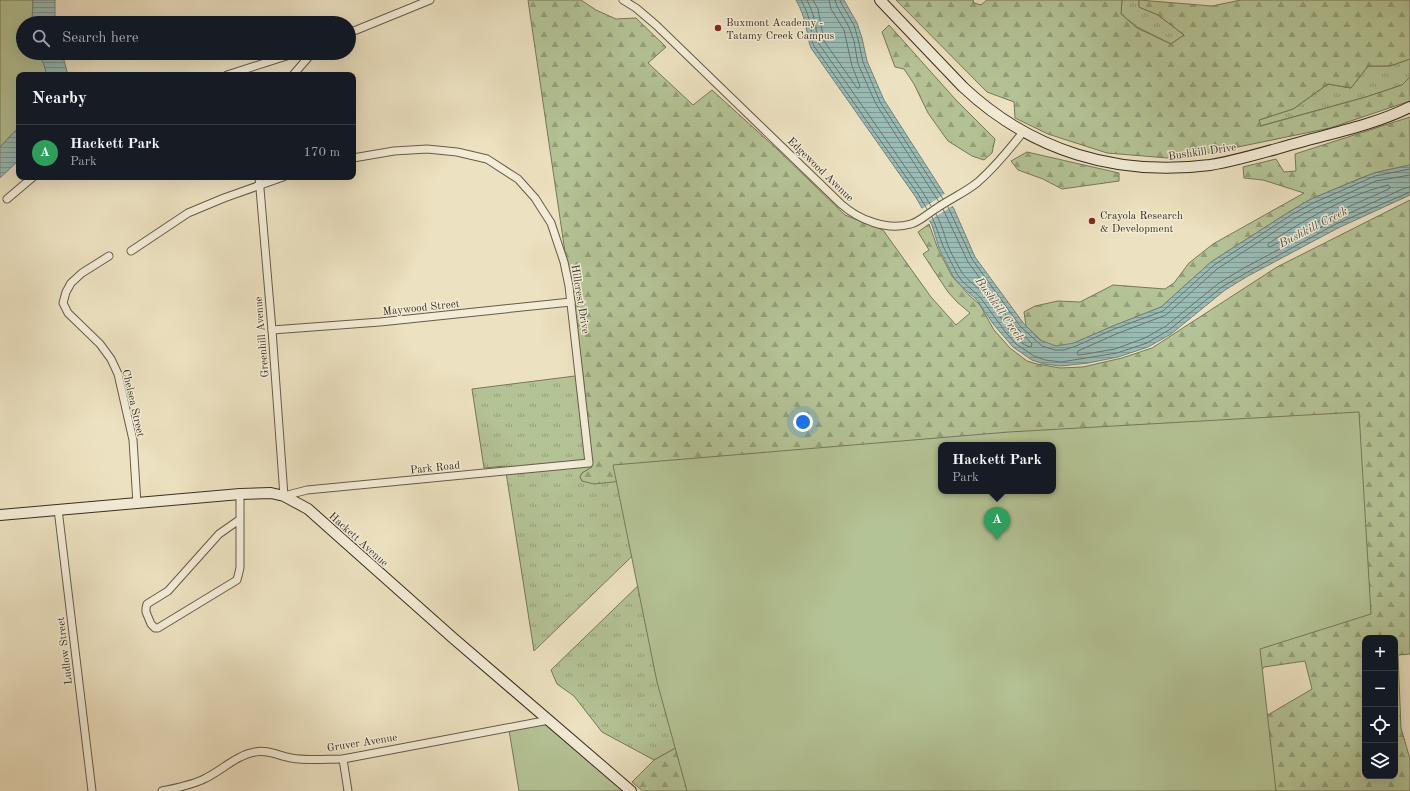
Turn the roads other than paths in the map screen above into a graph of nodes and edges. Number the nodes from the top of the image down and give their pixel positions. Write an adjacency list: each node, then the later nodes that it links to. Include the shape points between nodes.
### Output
1 (430, 0): 4 (street)
2 (624, 0): 10 (street, Edgewood Avenue, via 656,25 859,218 891,226 912,224 986,175)
3 (880, 0): 10 (main road, Bushkill Drive, via 975,98)
4 (356, 30)
5 (274, 60): 7 (street)
6 (306, 60): 8 (street)
7 (236, 72)
8 (296, 72)
9 (1410, 107): 10 (main road, Bushkill Drive, via 1378,120 1245,157 1167,169 1125,166 1090,159 1054,147)
10 (1023, 132)
11 (356, 157): 17 (street, Hillcrest Drive, via 427,149 457,152 487,160 518,179 535,198 551,223 564,262)
12 (29, 180): 14 (street)
13 (259, 181): 15 (street, via 188,213); 18 (street, Greenhill Avenue)
14 (7, 199)
15 (131, 251)
16 (109, 256): 22 (street, Chelsea Street, via 71,283 63,303 68,313 100,344 118,374 133,440)
17 (571, 302): 18 (street, Maywood Street, via 380,322); 19 (street, Hillcrest Drive)
18 (272, 330): 21 (street, Greenhill Avenue)
19 (589, 463): 21 (street, Park Road, via 307,490)
20 (240, 494): 21 (main road, Hackett Avenue, via 271,493); 22 (main road, Hackett Avenue); 25 (street)
21 (284, 496): 26 (main road, Hackett Avenue, via 308,509)
22 (137, 504): 23 (main road, Hackett Avenue)
23 (58, 509): 24 (main road, Hackett Avenue); 28 (street, Ludlow Street)
24 (0, 515)
25 (239, 520): 25 (street, via 240,568 237,580 155,628 146,612 147,604 168,591 219,534)
26 (549, 720): 27 (street, Gruver Avenue); 31 (main road, Hackett Avenue)
27 (343, 759): 29 (street, Gruver Avenue, via 312,760 289,758 271,752 255,752 240,757 207,778); 30 (street)
28 (92, 791)
29 (162, 791)
30 (348, 791)
31 (631, 791)

